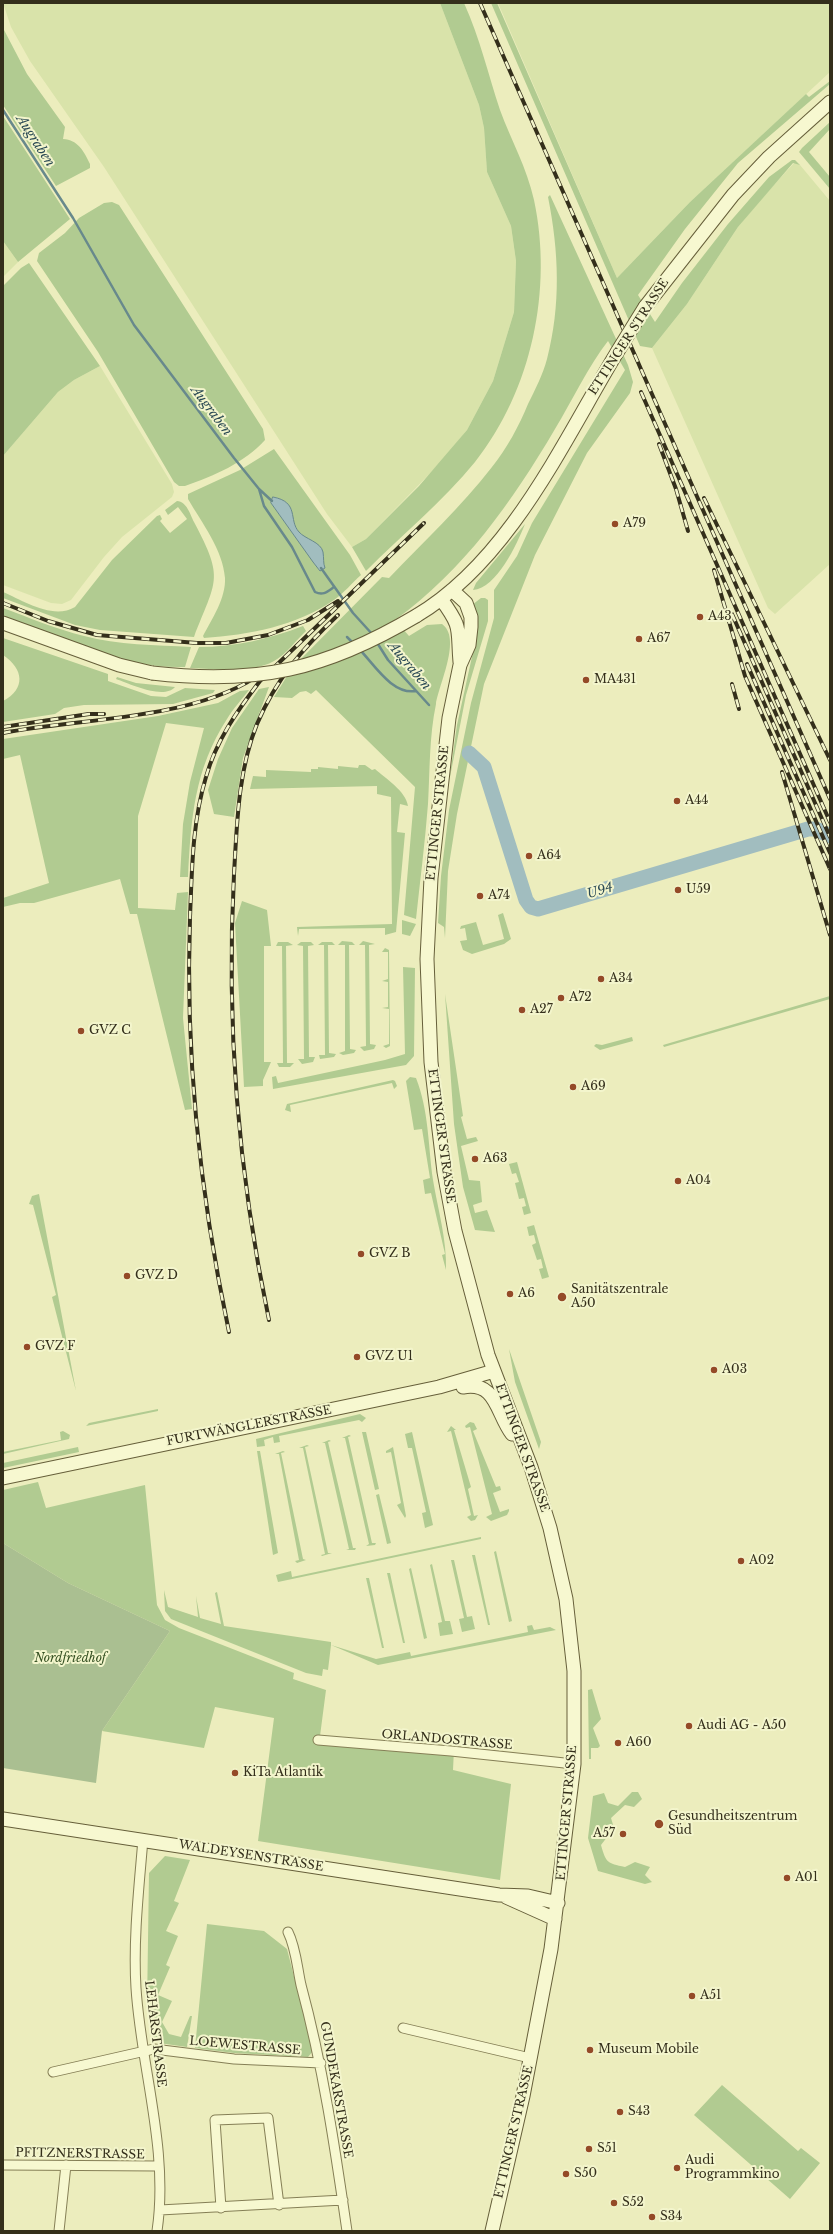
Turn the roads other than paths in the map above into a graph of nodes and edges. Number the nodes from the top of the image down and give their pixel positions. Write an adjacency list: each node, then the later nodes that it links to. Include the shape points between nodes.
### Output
1 (830, 102): 2 (main road, ETTINGER STRASSE, bridge, via 769,157 701,233 645,307 518,516 489,553)
2 (452, 590): 3 (main road, ETTINGER STRASSE); 5 (main road, ETTINGER STRASSE, via 466,603 471,617 469,645)
3 (441, 599): 4 (main road, bridge, via 387,633 344,654 269,674 216,678 152,673 119,665); 5 (main road, ETTINGER STRASSE, via 458,623)
4 (3, 624)
5 (460, 665): 6 (main road, ETTINGER STRASSE, via 442,766 431,878 427,959 428,1035 449,1200 475,1311)
6 (494, 1371): 7 (main road, FURTWÄNGLERSTRASSE); 8 (main road, ETTINGER STRASSE)
7 (439, 1387): 8 (main road, via 478,1386 486,1390 495,1401 509,1430); 9 (main road, FURTWÄNGLERSTRASSE)
8 (523, 1448): 11 (main road, ETTINGER STRASSE, via 546,1514 566,1599 574,1671)
9 (3, 1478)
10 (318, 1740): 11 (street, ORLANDOSTRASSE)
11 (574, 1764): 15 (main road, ETTINGER STRASSE)
12 (3, 1819): 13 (main road, WALDEYSENSTRASSE)
13 (143, 1840): 14 (main road, WALDEYSENSTRASSE); 19 (street, LEHARSTRASSE, via 136,1932 136,1988)
14 (499, 1894): 15 (main road, WALDEYSENSTRASSE, via 528,1896); 16 (main road, WALDEYSENSTRASSE)
15 (558, 1903): 16 (main road, ETTINGER STRASSE)
16 (555, 1919): 20 (main road, ETTINGER STRASSE)
17 (288, 1932): 21 (street, GUNDEKARSTRASSE, via 293,1941 296,1964)
18 (403, 2028): 20 (street)
19 (144, 2051): 21 (street, LOEWESTRASSE, via 154,2049 234,2059); 22 (street, LOEWESTRASSE); 25 (street, LEHARSTRASSE, via 155,2119)
20 (530, 2058): 33 (main road, ETTINGER STRASSE)
21 (321, 2063): 26 (street, GUNDEKARSTRASSE)
22 (53, 2072)
23 (3, 2165): 24 (street, PFITZNERSTRASSE)
24 (66, 2165): 25 (street, PFITZNERSTRASSE); 30 (street)
25 (158, 2166): 29 (street, LEHARSTRASSE)
26 (343, 2200): 27 (street); 32 (street, GUNDEKARSTRASSE)
27 (280, 2205): 28 (street); 28 (street, via 268,2118 215,2120)
28 (221, 2208): 29 (street)
29 (160, 2210): 31 (street, LEHARSTRASSE)
30 (59, 2231)
31 (157, 2231)
32 (347, 2231)
33 (493, 2231)

